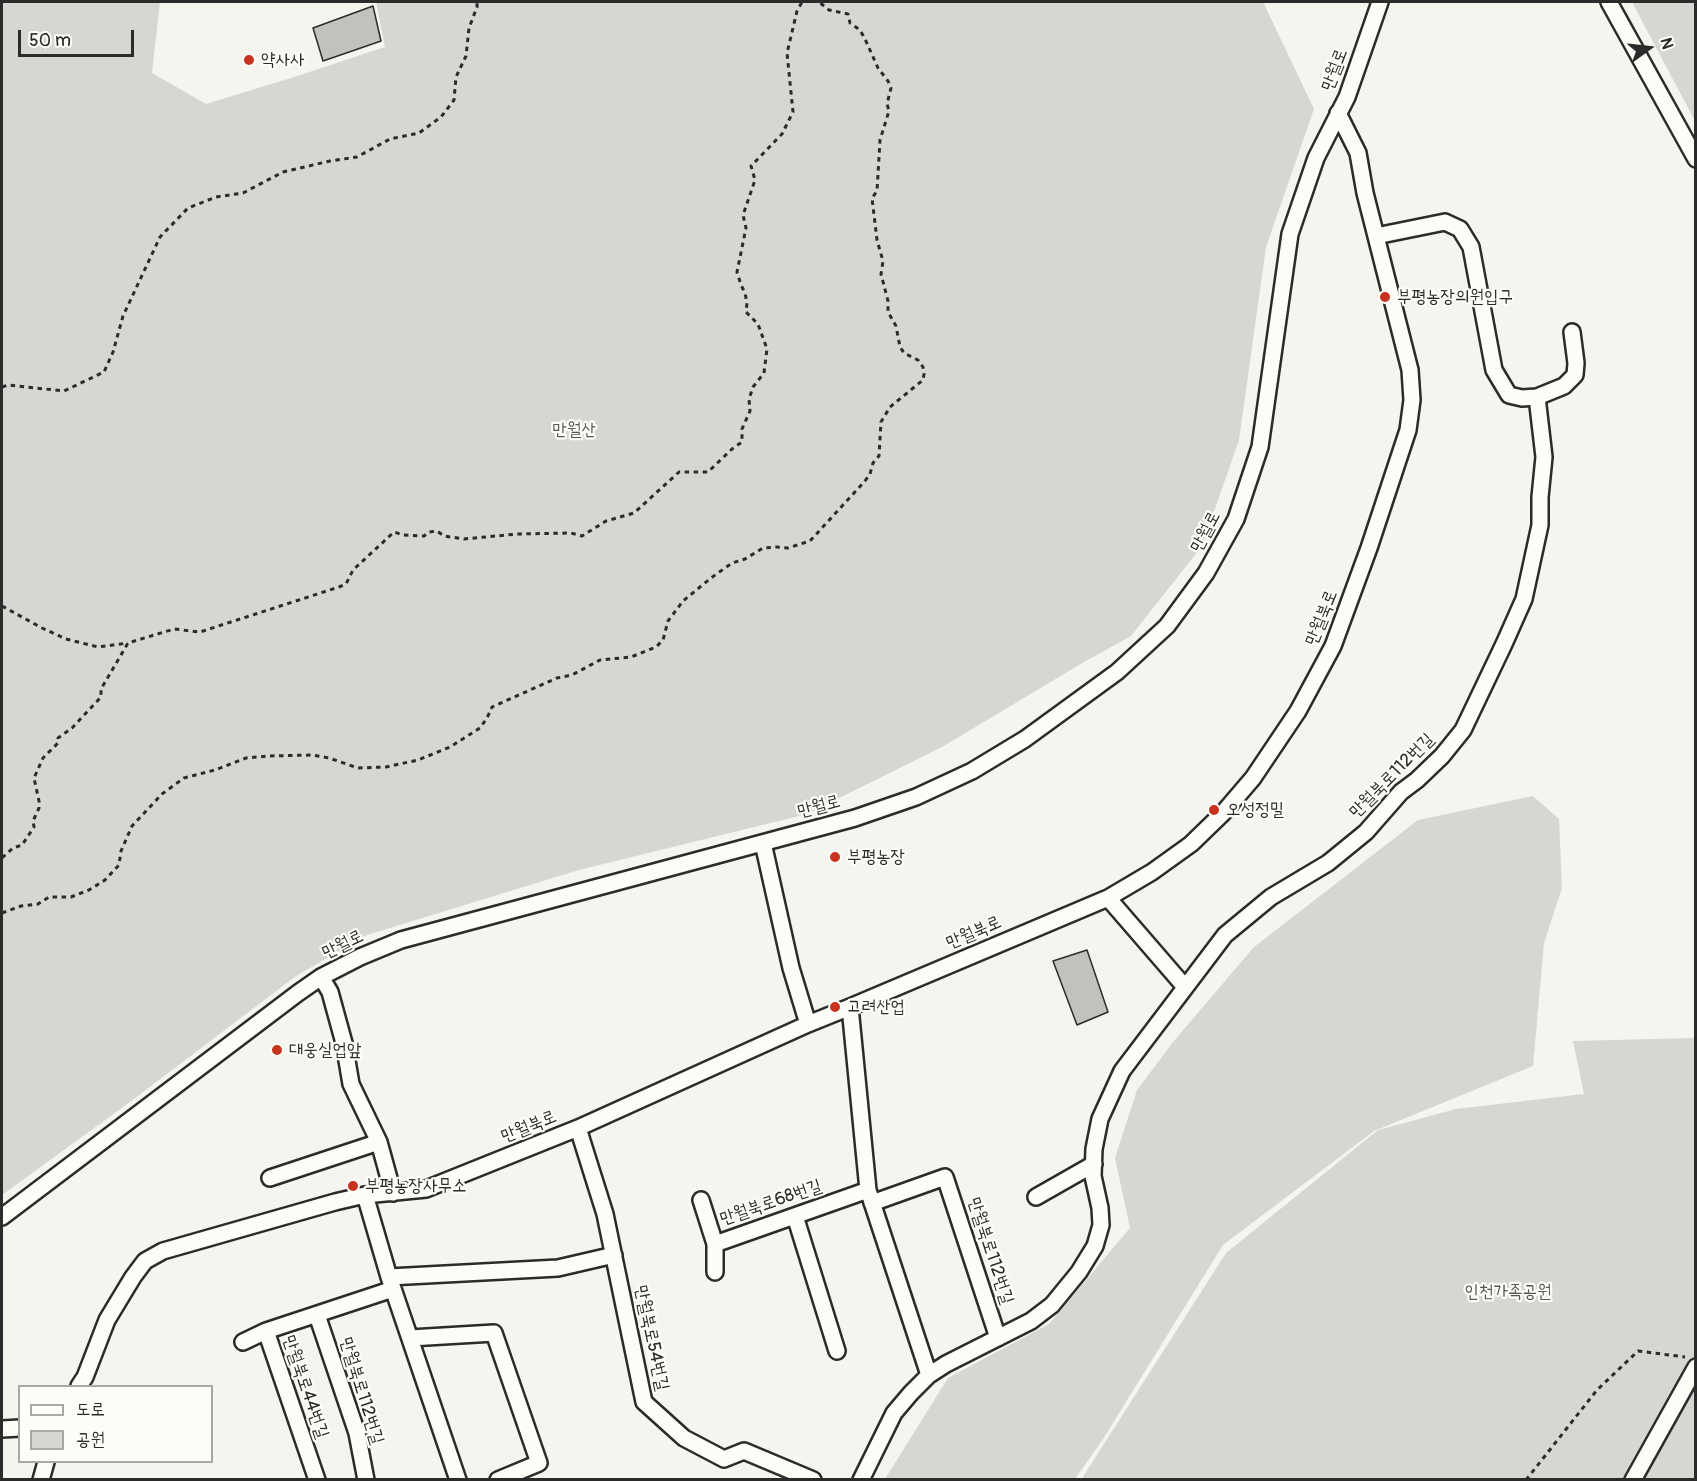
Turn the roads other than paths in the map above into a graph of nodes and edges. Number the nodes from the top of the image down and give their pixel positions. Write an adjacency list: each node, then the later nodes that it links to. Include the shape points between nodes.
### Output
1 (1380, 2): 3 (street, 만월로)
2 (1609, 2): 4 (street)
3 (1338, 114): 5 (street, 만월북로, via 1358,153); 8 (street, 만월로, via 1316,158 1290,234 1260,447 1240,509 1206,573 1167,626 1117,672 1025,739 972,771 896,804)
4 (1695, 159)
5 (1376, 236): 7 (street, via 1445,222 1460,229 1471,247 1494,370 1509,395); 9 (street, 만월북로, via 1410,370 1412,400 1408,430 1333,646 1298,711 1253,778 1223,813 1191,844)
6 (1572, 332): 7 (street, via 1575,375 1564,386)
7 (1537, 397): 11 (street, 만월북로112번길, via 1544,457 1540,525 1524,599 1463,730 1366,832 1328,863 1271,897 1225,935)
8 (763, 843): 10 (street, 만월로, via 401,940); 13 (street)
9 (1108, 898): 11 (street); 12 (street, 만월북로)
10 (321, 977): 15 (street, 만월로, via 330,992 351,1084); 25 (street, 만월로)
11 (1185, 987): 16 (street, 만월북로112번길, via 1122,1071 1100,1119)
12 (850, 1007): 13 (street, 만월북로); 21 (street)
13 (808, 1024): 14 (street, 만월북로)
14 (578, 1128): 19 (street, 만월북로, via 426,1189); 27 (street, 만월북로54번길)
15 (379, 1142): 18 (street); 19 (street, 만월로)
16 (1094, 1164): 22 (street); 33 (street, 만월북로112번길, via 1101,1225 1095,1246 1052,1305)
17 (945, 1177): 21 (street, 만월북로68번길); 33 (street, 만월북로112번길)
18 (270, 1178)
19 (393, 1193): 20 (street, 만월북로)
20 (365, 1195): 29 (street); 38 (street, 만월북로, via 163,1251 145,1261 107,1320)
21 (870, 1196): 24 (street, 만월북로68번길); 37 (street)
22 (1036, 1197)
23 (701, 1200): 26 (street)
24 (795, 1216): 26 (street, 만월북로68번길); 35 (street)
25 (2, 1217)
26 (715, 1244): 28 (street, 만월북로68번길)
27 (614, 1255): 29 (street, 만월북로44번길, via 558,1268); 47 (street, 만월북로54번길, via 644,1402 684,1438 724,1460 744,1451)
28 (716, 1272)
29 (391, 1283): 30 (street, 만월북로44번길); 32 (street)
30 (317, 1315): 31 (street, 만월북로44번길); 44 (street, 만월북로112번길, via 357,1433)
31 (266, 1331): 34 (street); 43 (street, 만월북로44번길)
32 (410, 1338): 45 (street); 46 (street, via 494,1333 539,1463)
33 (998, 1338): 37 (street, 만월북로112번길)
34 (243, 1342)
35 (837, 1351)
36 (1695, 1367): 49 (street)
37 (929, 1375): 48 (street, 만월북로112번길, via 894,1413)
38 (81, 1385)
39 (18, 1428): 40 (street)
40 (2, 1429)
41 (45, 1463): 42 (street)
42 (41, 1479)
43 (317, 1479)
44 (366, 1479)
45 (458, 1479)
46 (498, 1479)
47 (813, 1479)
48 (861, 1479)
49 (1633, 1479)

